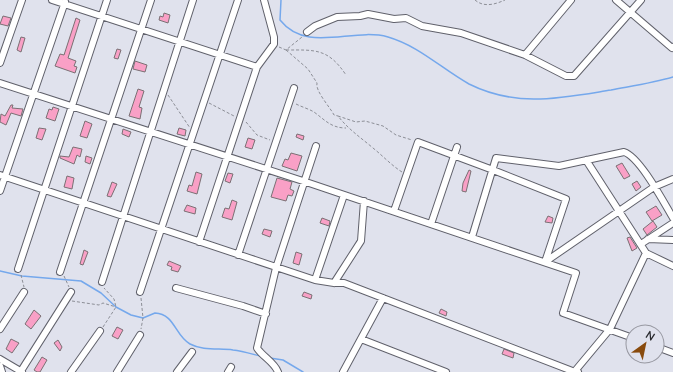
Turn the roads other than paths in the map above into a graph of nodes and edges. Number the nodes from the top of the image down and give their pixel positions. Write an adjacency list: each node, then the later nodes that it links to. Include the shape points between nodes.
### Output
1 (22, 0): 20 (street)
2 (52, 0): 11 (street)
3 (107, 0): 13 (street)
4 (151, 0): 14 (street)
5 (194, 0): 16 (street)
6 (238, 0): 19 (street)
7 (264, 0): 21 (street, via 274,44)
8 (571, 0): 18 (street)
9 (616, 0): 12 (street)
10 (641, 0): 12 (street)
11 (64, 2): 13 (street); 24 (street)
12 (630, 12): 17 (street); 18 (street, via 574,76 566,76)
13 (102, 16): 14 (street); 25 (street)
14 (141, 30): 16 (street); 26 (street)
15 (307, 32): 18 (street, via 337,17 368,14 411,19 422,26 461,33)
16 (179, 42): 19 (street); 27 (street)
17 (673, 47)
18 (525, 55)
19 (218, 56): 21 (street); 28 (street)
20 (0, 63)
21 (257, 68): 32 (street)
22 (0, 83): 24 (street)
23 (294, 88): 34 (street)
24 (34, 94): 25 (street); 36 (street)
25 (72, 106): 26 (street); 40 (street)
26 (110, 118): 27 (street); 44 (street)
27 (149, 131): 28 (street); 47 (street)
28 (189, 144): 32 (street); 51 (street)
29 (316, 146): 38 (street)
30 (457, 147): 31 (street)
31 (454, 155): 35 (street); 46 (street, via 418,142); 50 (street)
32 (228, 157): 34 (street); 55 (street)
33 (586, 160): 35 (street, via 559,166 496,158); 39 (street, via 624,152 631,154); 45 (street)
34 (267, 169): 38 (street); 58 (street)
35 (493, 170): 52 (street); 59 (street, via 566,199)
36 (2, 176): 40 (street); 41 (street)
37 (673, 179): 39 (street)
38 (306, 182): 42 (street); 61 (street)
39 (654, 187): 45 (street); 48 (street)
40 (44, 190): 44 (street); 62 (street)
41 (0, 191)
42 (344, 194): 43 (street); 64 (street)
43 (364, 201): 46 (street); 66 (street, via 361,241)
44 (83, 203): 47 (street); 63 (street)
45 (619, 211): 56 (street); 59 (street)
46 (394, 212): 50 (street)
47 (121, 217): 51 (street); 65 (street)
48 (673, 218)
49 (673, 223): 53 (street)
50 (431, 224): 52 (street)
51 (161, 230): 55 (street); 70 (street)
52 (472, 237): 59 (street)
53 (648, 239): 54 (street); 56 (street)
54 (673, 240)
55 (199, 242): 58 (street)
56 (641, 244): 57 (street)
57 (646, 252): 60 (street); 74 (street)
58 (238, 255): 61 (street)
59 (545, 262): 74 (street, via 576,272 563,313)
60 (673, 266)
61 (276, 268): 64 (street); 72 (street)
62 (18, 269)
63 (60, 272)
64 (315, 280): 66 (street)
65 (102, 282)
66 (334, 283): 71 (street, via 344,283)
67 (176, 288): 72 (street)
68 (24, 292): 73 (street)
69 (71, 292): 83 (street)
70 (140, 292)
71 (383, 298): 78 (street); 90 (street)
72 (266, 314): 87 (street, via 257,348)
73 (0, 329)
74 (610, 329): 77 (street); 90 (street)
75 (100, 332): 84 (street)
76 (140, 335): 85 (street)
77 (625, 335)
78 (361, 339): 88 (street); 89 (street)
79 (192, 352): 86 (street)
80 (0, 359): 83 (street)
81 (0, 366): 82 (street)
82 (2, 372)
83 (22, 372)
84 (72, 372)
85 (117, 372)
86 (177, 372)
87 (278, 372)
88 (343, 372)
89 (446, 372)
90 (576, 372)

